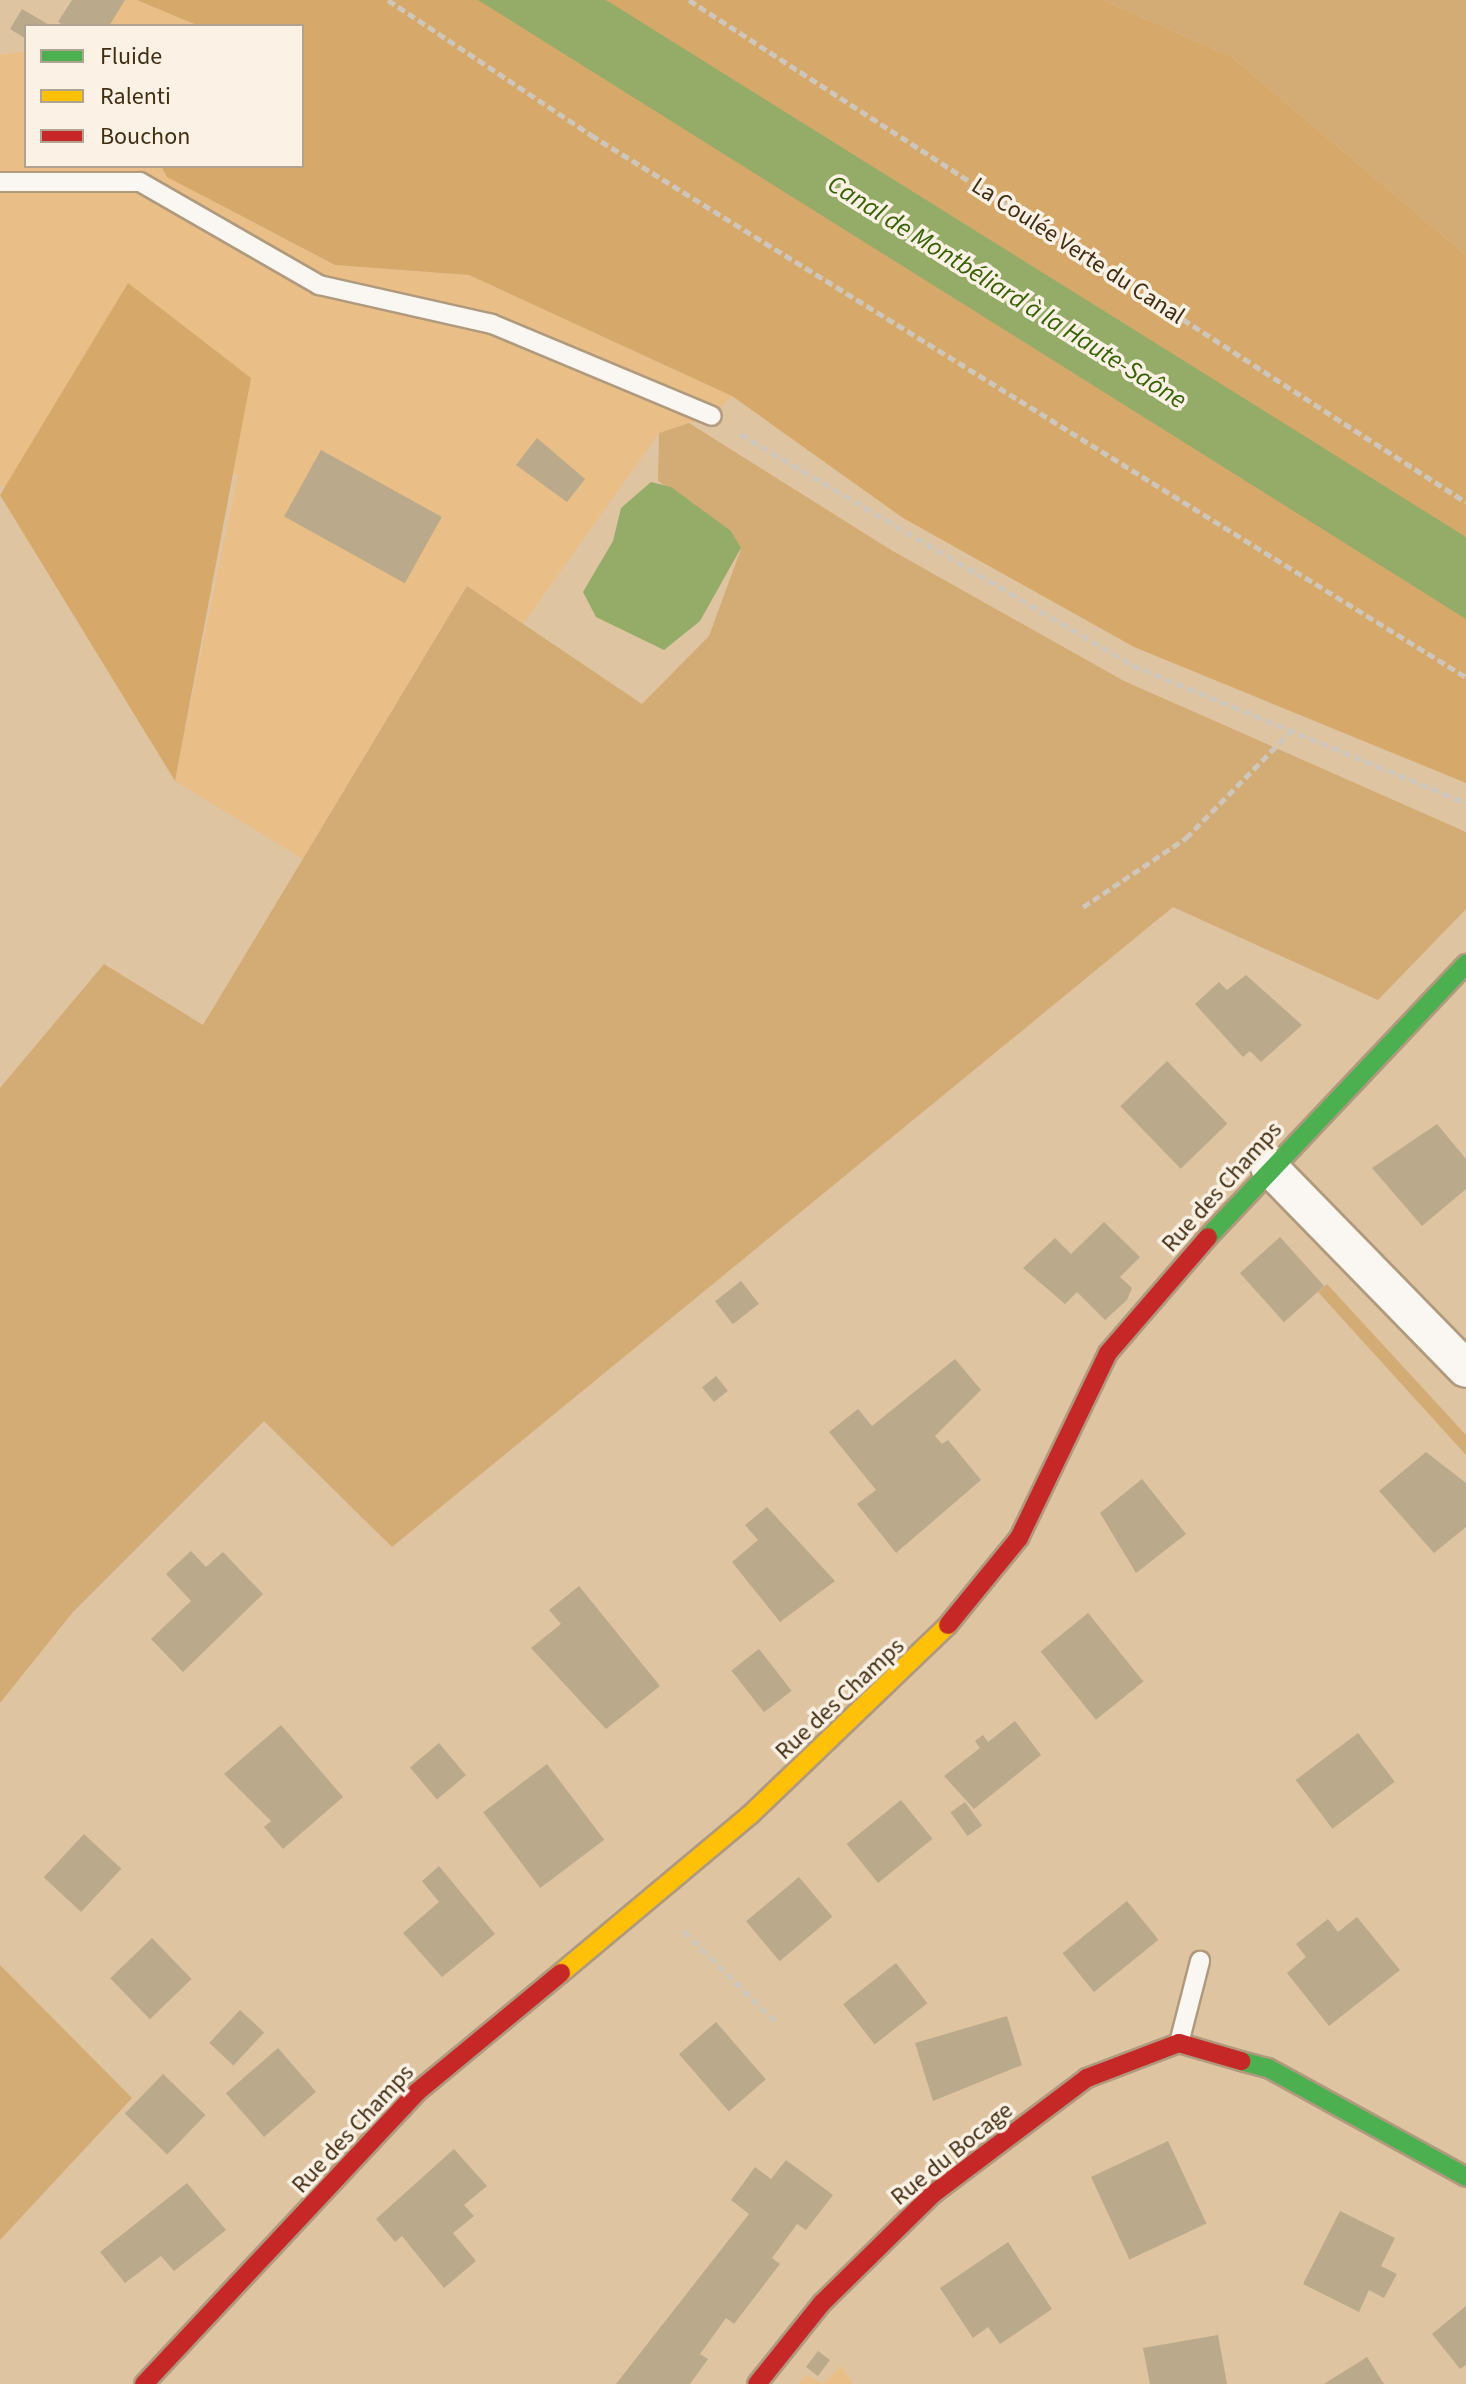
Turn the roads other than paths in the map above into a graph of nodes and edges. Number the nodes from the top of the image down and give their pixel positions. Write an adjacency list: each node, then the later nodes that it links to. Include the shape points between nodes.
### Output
1 (0, 182): 2 (lane, via 140,182 319,285 492,324)
2 (712, 416)
3 (1466, 964): 4 (street, Rue des Champs)
4 (1269, 1167): 5 (street); 9 (street, Rue des Champs, via 1108,1353 1019,1538 926,1652 750,1815 417,2092)
5 (1466, 1369)
6 (1200, 1961): 7 (lane)
7 (1179, 2043): 8 (street, via 1268,2068); 10 (street, Rue du Bocage, via 1087,2078 933,2194 822,2303)
8 (1466, 2177)
9 (144, 2384)
10 (757, 2384)

